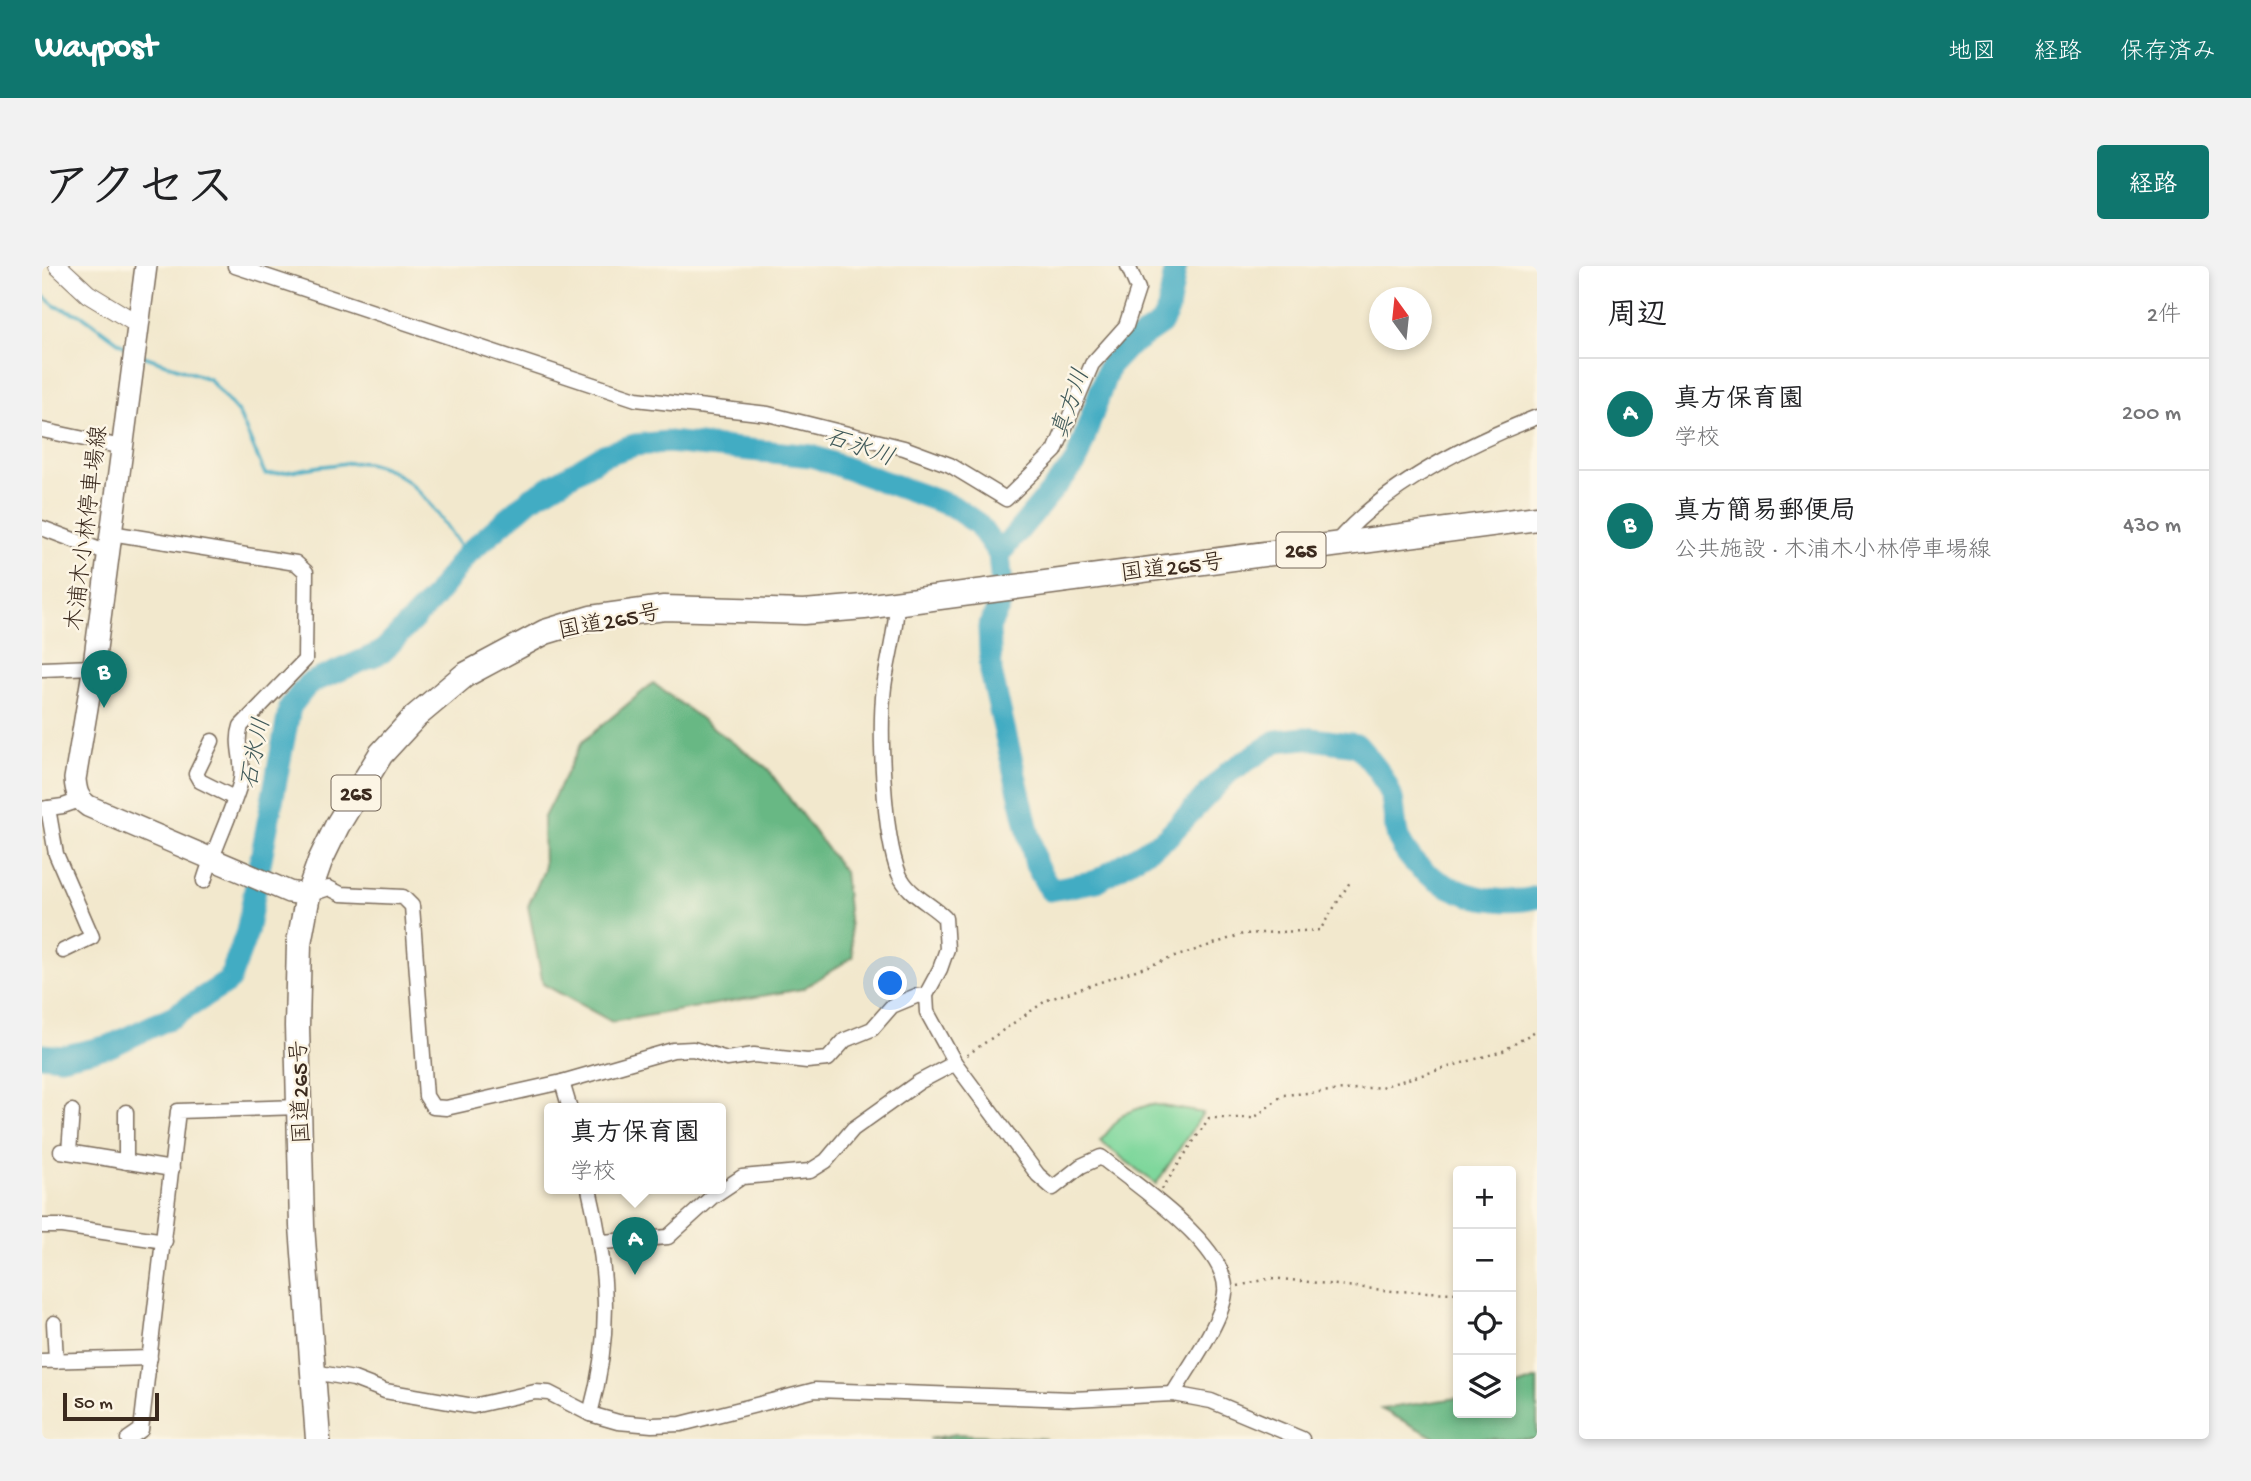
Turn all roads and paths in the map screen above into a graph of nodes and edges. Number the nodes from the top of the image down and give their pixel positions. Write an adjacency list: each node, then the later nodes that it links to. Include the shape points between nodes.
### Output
1 (58, 266): 5 (street, via 88,294)
2 (146, 266): 5 (main road, 木浦木小林停車場線)
3 (235, 266): 4 (street, via 636,399 768,414 904,448 950,465 1006,499 1055,451 1092,364 1126,327 1138,289)
4 (1128, 266)
5 (139, 325): 8 (main road, 木浦木小林停車場線)
6 (1537, 417): 12 (street, via 1446,460 1351,525)
7 (42, 430): 8 (street)
8 (122, 447): 11 (main road, 木浦木小林停車場線)
9 (1537, 518): 12 (highway, 国道265号 / 265)
10 (42, 527): 11 (street)
11 (110, 543): 14 (main road, 木浦木小林停車場線); 17 (street, via 296,563 306,572 305,660 241,726 237,738 243,767)
12 (1333, 546): 13 (highway, 国道265号 / 265)
13 (897, 602): 23 (highway, 国道265号 / 265, via 804,612 626,611 545,632 506,650 464,675 381,754); 25 (street, via 882,705 892,842 900,875 917,897 945,918 947,934 940,969)
14 (94, 667): 15 (street); 18 (main road, 木浦木小林停車場線, via 75,779)
15 (42, 669)
16 (212, 741): 17 (street, via 196,774 200,781)
17 (234, 798): 20 (street)
18 (80, 800): 19 (street); 20 (main road)
19 (45, 808): 24 (street, via 56,854 92,937)
20 (215, 858): 21 (street); 23 (main road)
21 (204, 881)
22 (1350, 882): 27 (path, via 1320,930 1243,934 1047,1000)
23 (298, 894): 28 (street, via 329,888 341,894 403,897 412,906 426,1096 433,1107); 30 (highway, 国道265号 / 265)
24 (63, 950)
25 (926, 995): 27 (street, via 927,1012); 28 (street, via 892,1006 872,1029 845,1040 828,1059 754,1055 727,1059 693,1049 673,1050)
26 (1537, 1030): 38 (path, via 1503,1051 1381,1087 1283,1095 1254,1118 1209,1118)
27 (955, 1063): 35 (street, via 919,1082 853,1129 826,1161 810,1171 742,1177); 38 (street, via 1038,1175 1053,1188 1080,1166 1101,1157)
28 (562, 1082): 29 (street)
29 (568, 1103)
30 (300, 1107): 34 (street, via 178,1111); 47 (highway, 国道265号 / 265, via 302,1226)
31 (72, 1111): 33 (street, via 65,1152)
32 (126, 1112): 33 (street)
33 (126, 1162): 34 (street)
34 (172, 1170): 40 (street)
35 (726, 1188)
36 (590, 1194): 41 (street)
37 (716, 1194): 41 (street, via 668,1237)
38 (1155, 1200): 42 (street, via 1216,1262)
39 (42, 1226): 40 (street)
40 (165, 1241): 45 (street)
41 (602, 1242): 49 (street, via 603,1368)
42 (1224, 1288): 43 (path, via 1272,1279); 48 (street, via 1214,1322)
43 (1453, 1293)
44 (54, 1323): 46 (street)
45 (150, 1358): 46 (street); 50 (street, via 141,1430)
46 (49, 1361)
47 (314, 1372): 49 (street, via 386,1391 473,1406 549,1393); 51 (highway, 国道265号 / 265)
48 (1172, 1394): 49 (street, via 1073,1399 815,1390 681,1424 618,1422); 52 (street, via 1211,1401)
49 (590, 1413)
50 (128, 1439)
51 (318, 1439)
52 (1303, 1439)

